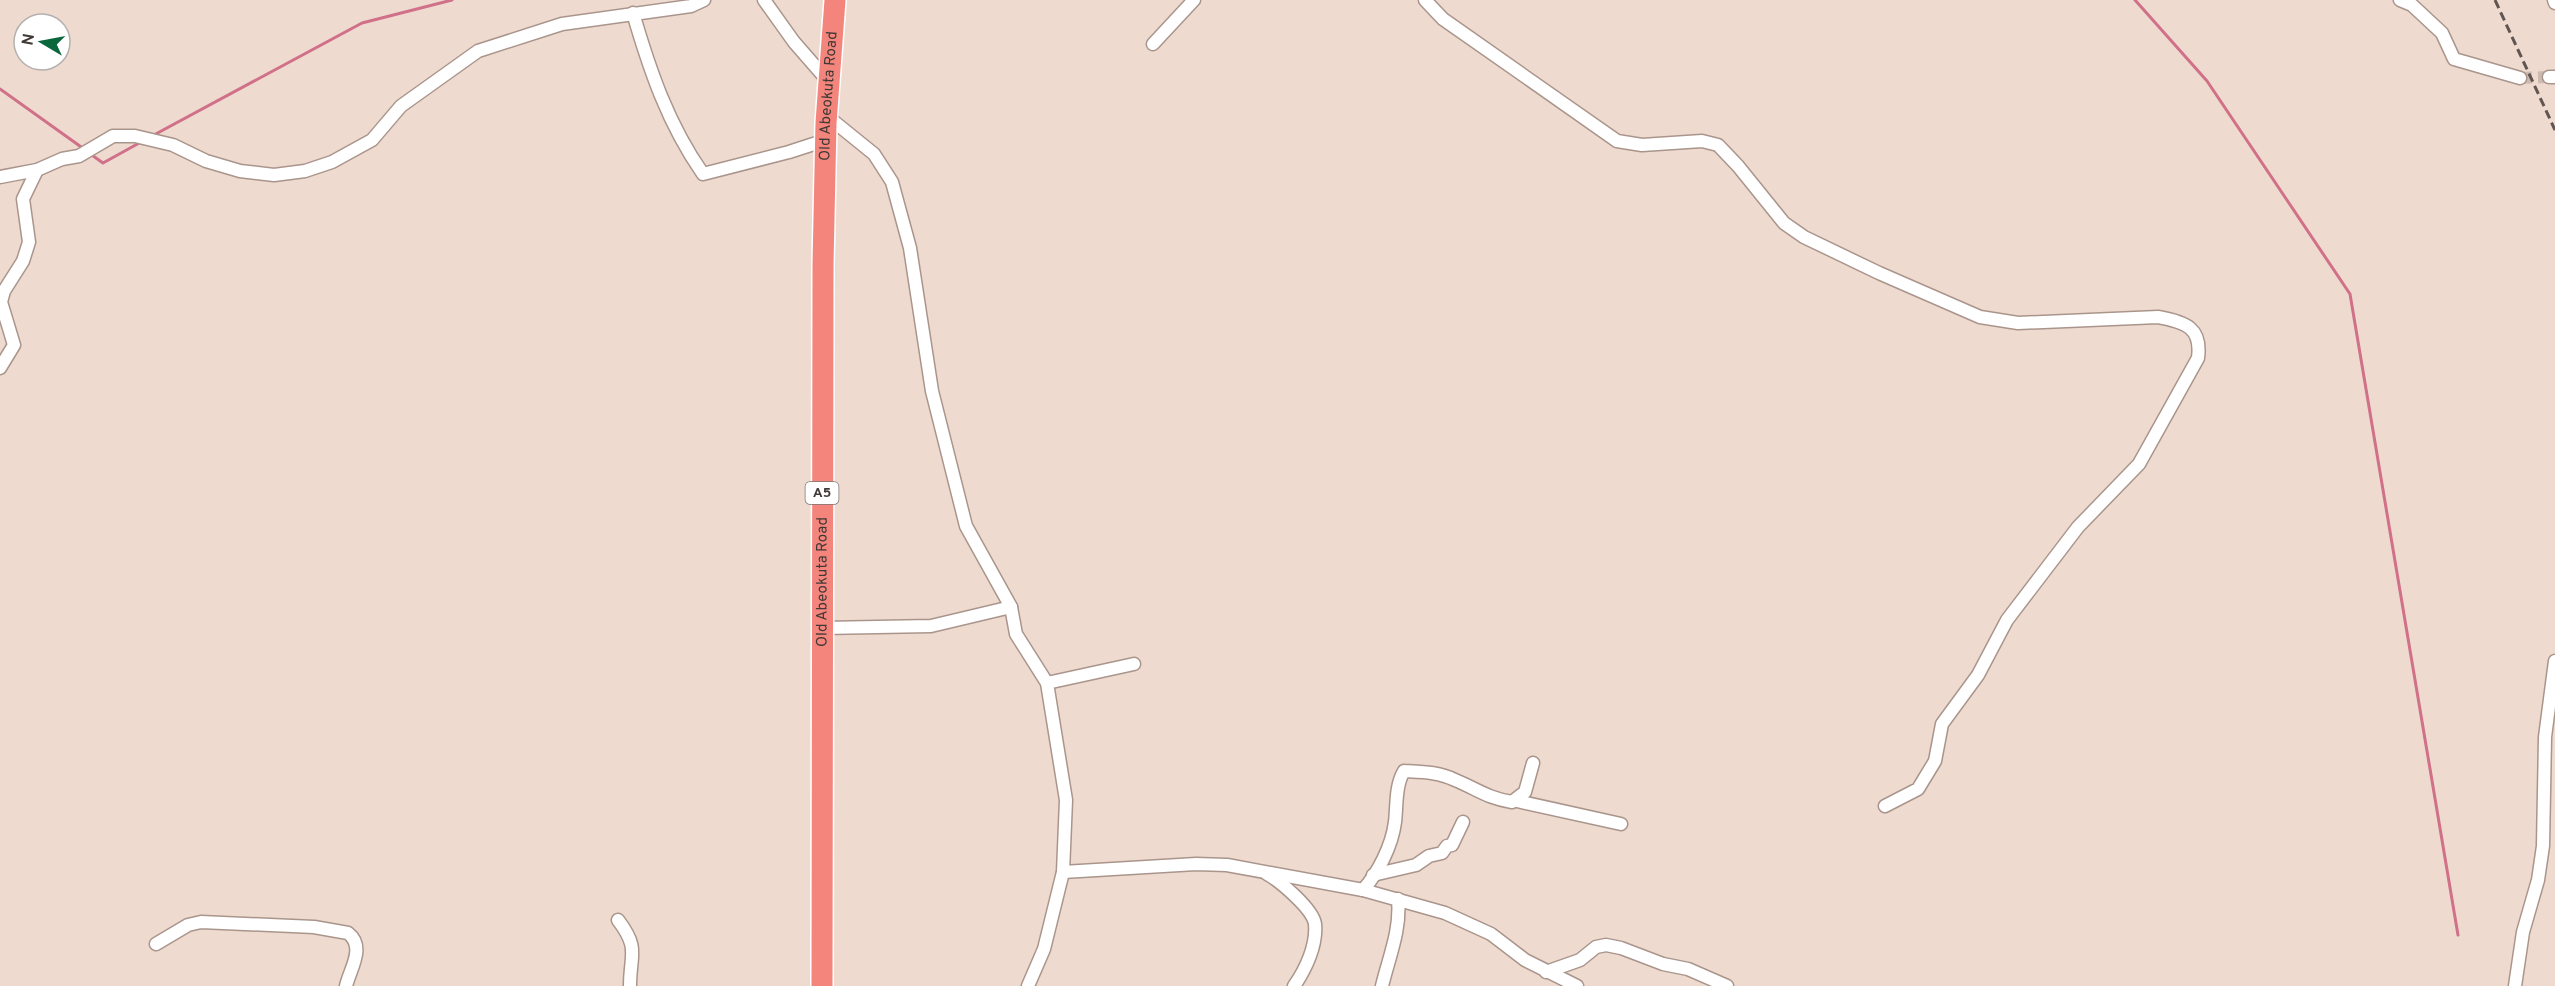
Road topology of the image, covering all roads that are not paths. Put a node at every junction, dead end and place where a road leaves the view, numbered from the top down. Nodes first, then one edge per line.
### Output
1 (704, 0) edge
2 (764, 0) edge
3 (835, 0) edge
4 (1194, 0) edge
5 (1425, 0) edge
6 (2400, 0) edge
7 (633, 13) junction
8 (1153, 44) dead end
9 (2520, 78) tunnel mouth
10 (828, 81) junction
11 (827, 116) junction
12 (826, 140) junction
13 (37, 170) junction
14 (0, 177) edge
15 (0, 368) edge
16 (1011, 607) junction
17 (823, 628) junction
18 (2555, 661) edge
19 (1134, 663) dead end
20 (1047, 683) junction
21 (1533, 763) dead end
22 (1517, 801) junction
23 (1885, 806) dead end
24 (1463, 822) dead end
25 (1621, 824) dead end
26 (1261, 870) junction
27 (1063, 872) junction
28 (1373, 875) junction
29 (1363, 890) junction
30 (1398, 899) junction
31 (618, 920) dead end
32 (156, 944) dead end
33 (1546, 972) junction
34 (346, 986) edge
35 (630, 986) edge
36 (822, 986) edge
37 (1028, 986) edge
38 (1294, 986) edge
39 (1382, 986) edge
40 (1577, 986) edge
41 (1727, 986) edge
42 (2515, 986) edge

1 - 7 street
2 - 10 street
3 - 10 highway, Old Abeokuta Road / A5
4 - 8 street
5 - 23 street
6 - 9 street
7 - 12 street
7 - 13 street
10 - 11 highway, Old Abeokuta Road / A5
11 - 12 highway, Old Abeokuta Road / A5
11 - 16 street
12 - 17 highway, Old Abeokuta Road / A5
13 - 14 street
13 - 15 street
16 - 17 street
16 - 20 street
17 - 36 highway, Old Abeokuta Road / A5
18 - 42 street
19 - 20 street
20 - 27 street
21 - 22 street
22 - 25 street
22 - 28 street
24 - 28 street
26 - 27 street
26 - 29 street
26 - 38 street
27 - 37 street
28 - 29 street
29 - 30 street
30 - 33 street
30 - 39 street
31 - 35 street
32 - 34 street
33 - 40 street
33 - 41 street

